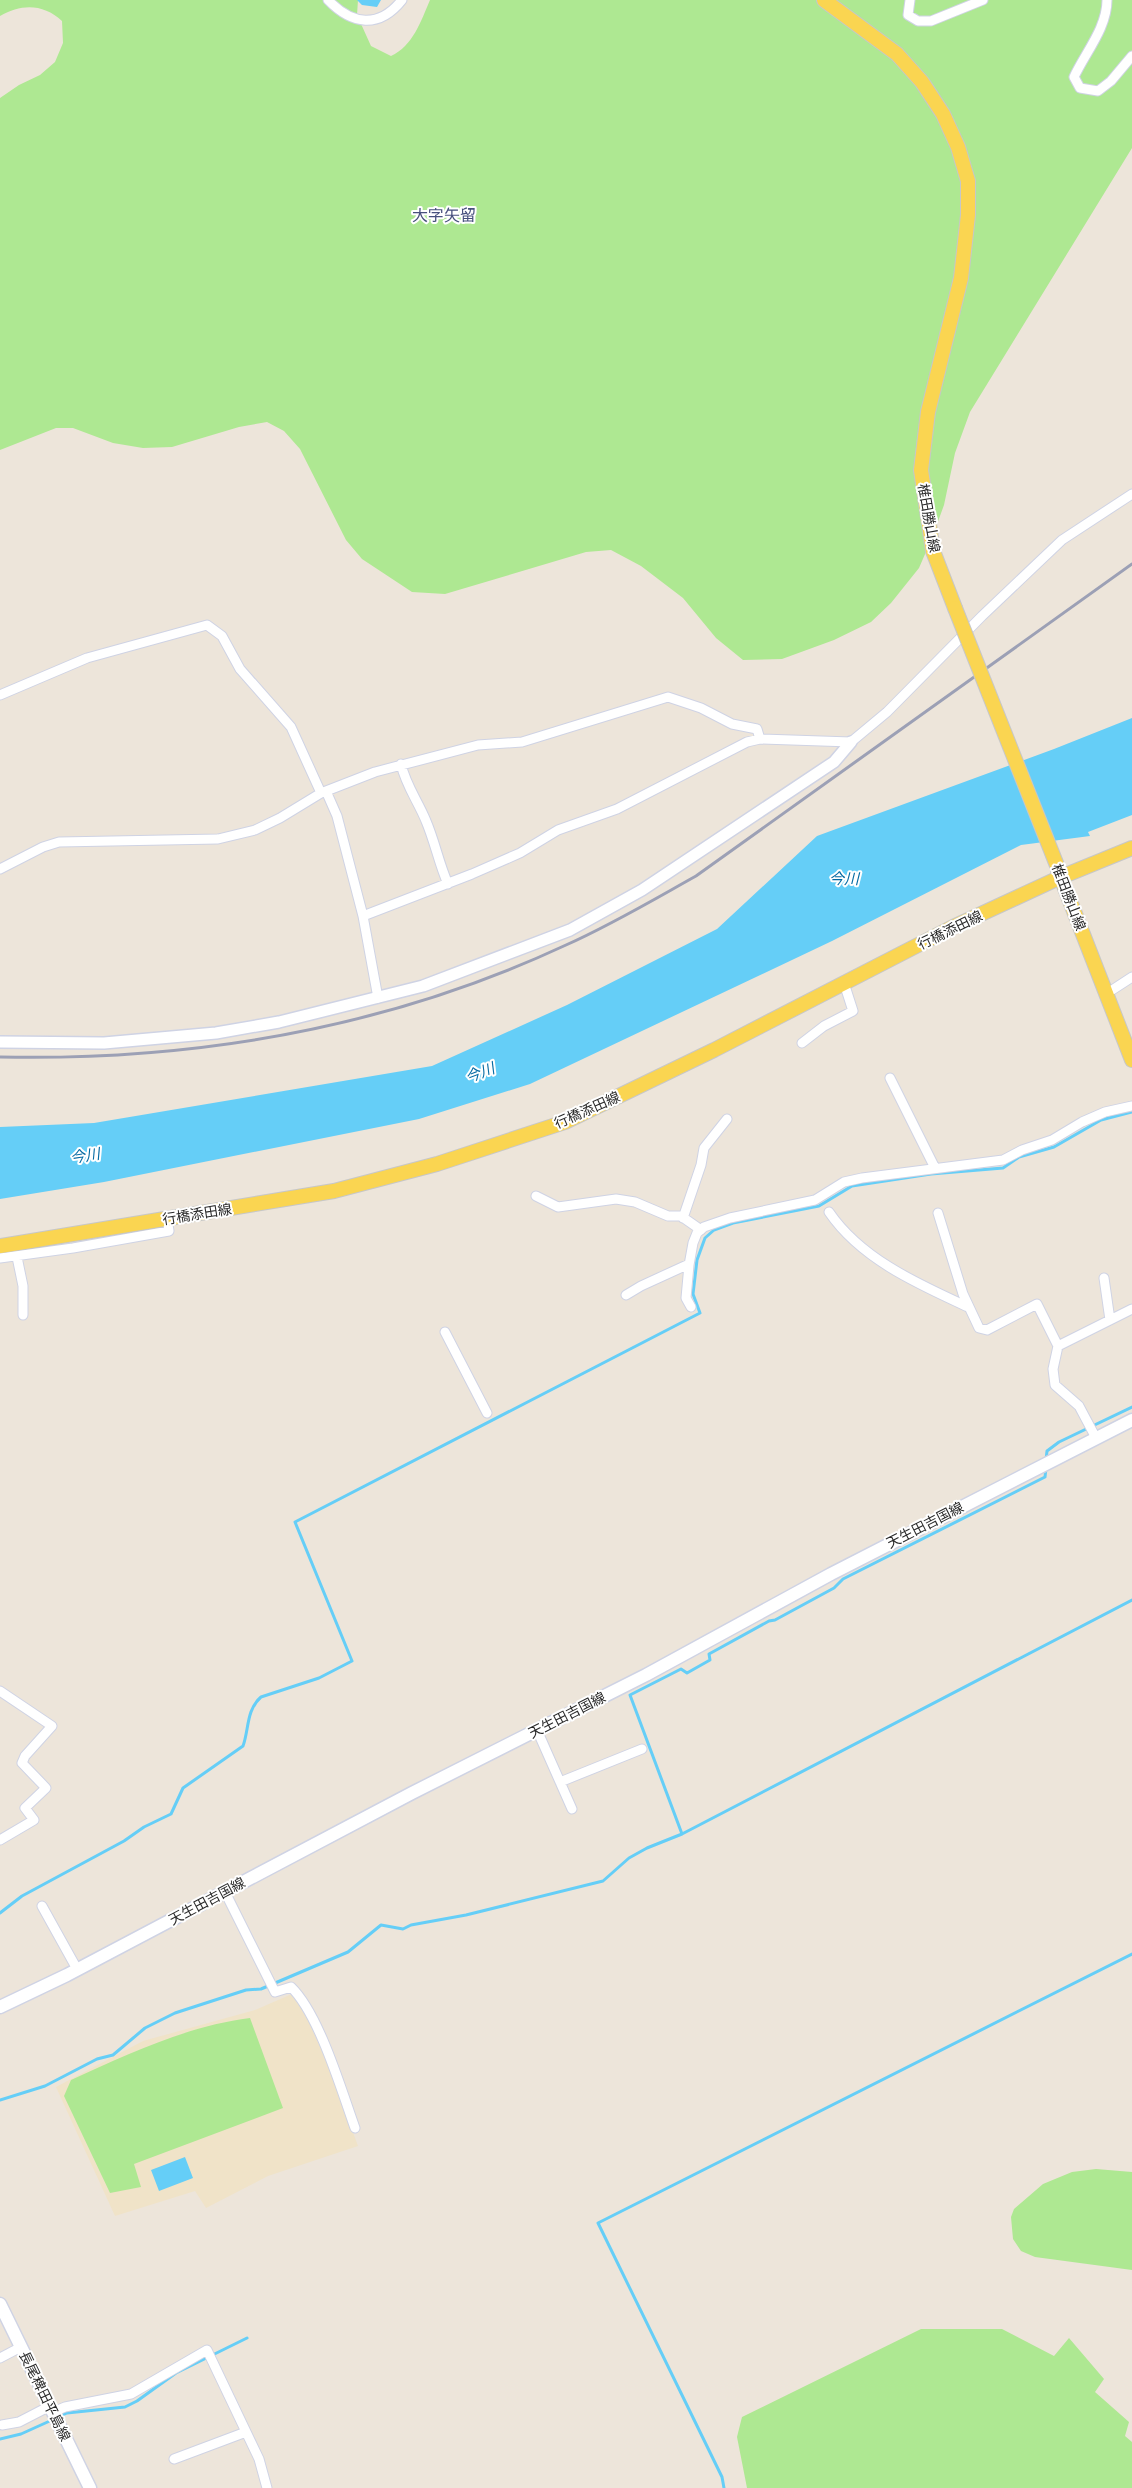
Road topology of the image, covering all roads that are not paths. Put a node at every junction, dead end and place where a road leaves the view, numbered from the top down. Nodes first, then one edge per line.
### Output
1 (328, 0) edge
2 (402, 0) edge
3 (824, 0) edge
4 (910, 0) edge
5 (983, 0) edge
6 (1107, 0) edge
7 (1132, 56) edge
8 (1132, 494) edge
9 (0, 695) edge
10 (760, 739) junction
11 (851, 742) junction
12 (401, 764) junction
13 (324, 792) junction
14 (1132, 848) edge
15 (0, 869) edge
16 (1060, 873) junction
17 (448, 884) junction
18 (363, 916) junction
19 (1132, 977) edge
20 (844, 983) junction
21 (1106, 994) junction
22 (378, 998) junction
23 (0, 1042) edge
24 (802, 1043) dead end
25 (1132, 1060) edge
26 (890, 1078) dead end
27 (1132, 1106) edge
28 (727, 1119) dead end
29 (935, 1168) junction
30 (536, 1196) dead end
31 (829, 1212) dead end
32 (938, 1213) dead end
33 (683, 1218) junction
34 (168, 1219) junction
35 (701, 1230) junction
36 (0, 1246) edge
37 (17, 1257) junction
38 (0, 1258) edge
39 (689, 1264) junction
40 (1104, 1278) dead end
41 (626, 1295) dead end
42 (691, 1307) dead end
43 (968, 1307) junction
44 (1132, 1309) edge
45 (23, 1315) dead end
46 (1110, 1320) junction
47 (445, 1332) dead end
48 (1058, 1346) junction
49 (488, 1413) dead end
50 (1132, 1420) edge
51 (1096, 1438) junction
52 (0, 1691) edge
53 (537, 1730) junction
54 (642, 1749) dead end
55 (560, 1782) junction
56 (572, 1809) dead end
57 (0, 1840) edge
58 (225, 1892) junction
59 (42, 1906) dead end
60 (77, 1969) junction
61 (0, 2007) edge
62 (355, 2128) dead end
63 (0, 2304) edge
64 (21, 2347) junction
65 (0, 2358) edge
66 (51, 2409) junction
67 (2, 2425) dead end
68 (246, 2432) junction
69 (174, 2459) dead end
70 (90, 2488) edge
71 (267, 2488) edge

1 - 2 street
3 - 16 main road, 椎田勝山線, bridge
4 - 5 street
6 - 7 street
8 - 11 street
9 - 13 street
10 - 11 street
10 - 12 street
10 - 17 street
11 - 22 street
12 - 13 street
12 - 17 street
13 - 15 street
13 - 18 street
14 - 16 main road, 行橋添田線
16 - 20 main road, 行橋添田線
16 - 21 main road, 椎田勝山線
17 - 18 street
18 - 22 street
19 - 21 street
20 - 24 street
20 - 34 main road, 行橋添田線
21 - 25 main road, 椎田勝山線
22 - 23 street
26 - 29 street
27 - 29 street
28 - 33 street
29 - 35 street
30 - 33 street
31 - 43 street
32 - 43 street
33 - 35 street
34 - 36 main road, 行橋添田線
34 - 37 street
35 - 39 street
37 - 38 street
37 - 45 street
39 - 41 street
39 - 42 street
40 - 46 street
43 - 48 street
44 - 46 street
46 - 48 street
47 - 49 street
48 - 51 street
50 - 51 main road, 天生田吉国線
51 - 53 main road, 天生田吉国線
52 - 57 street
53 - 55 street
53 - 58 main road, 天生田吉国線
54 - 55 street
55 - 56 street
58 - 60 main road, 天生田吉国線
58 - 62 street
59 - 60 street
60 - 61 main road, 天生田吉国線
63 - 64 main road, 長尾稗田平島線
64 - 65 street
64 - 66 main road, 長尾稗田平島線
66 - 67 street
66 - 68 street
66 - 70 main road, 長尾稗田平島線
68 - 69 street
68 - 71 street

